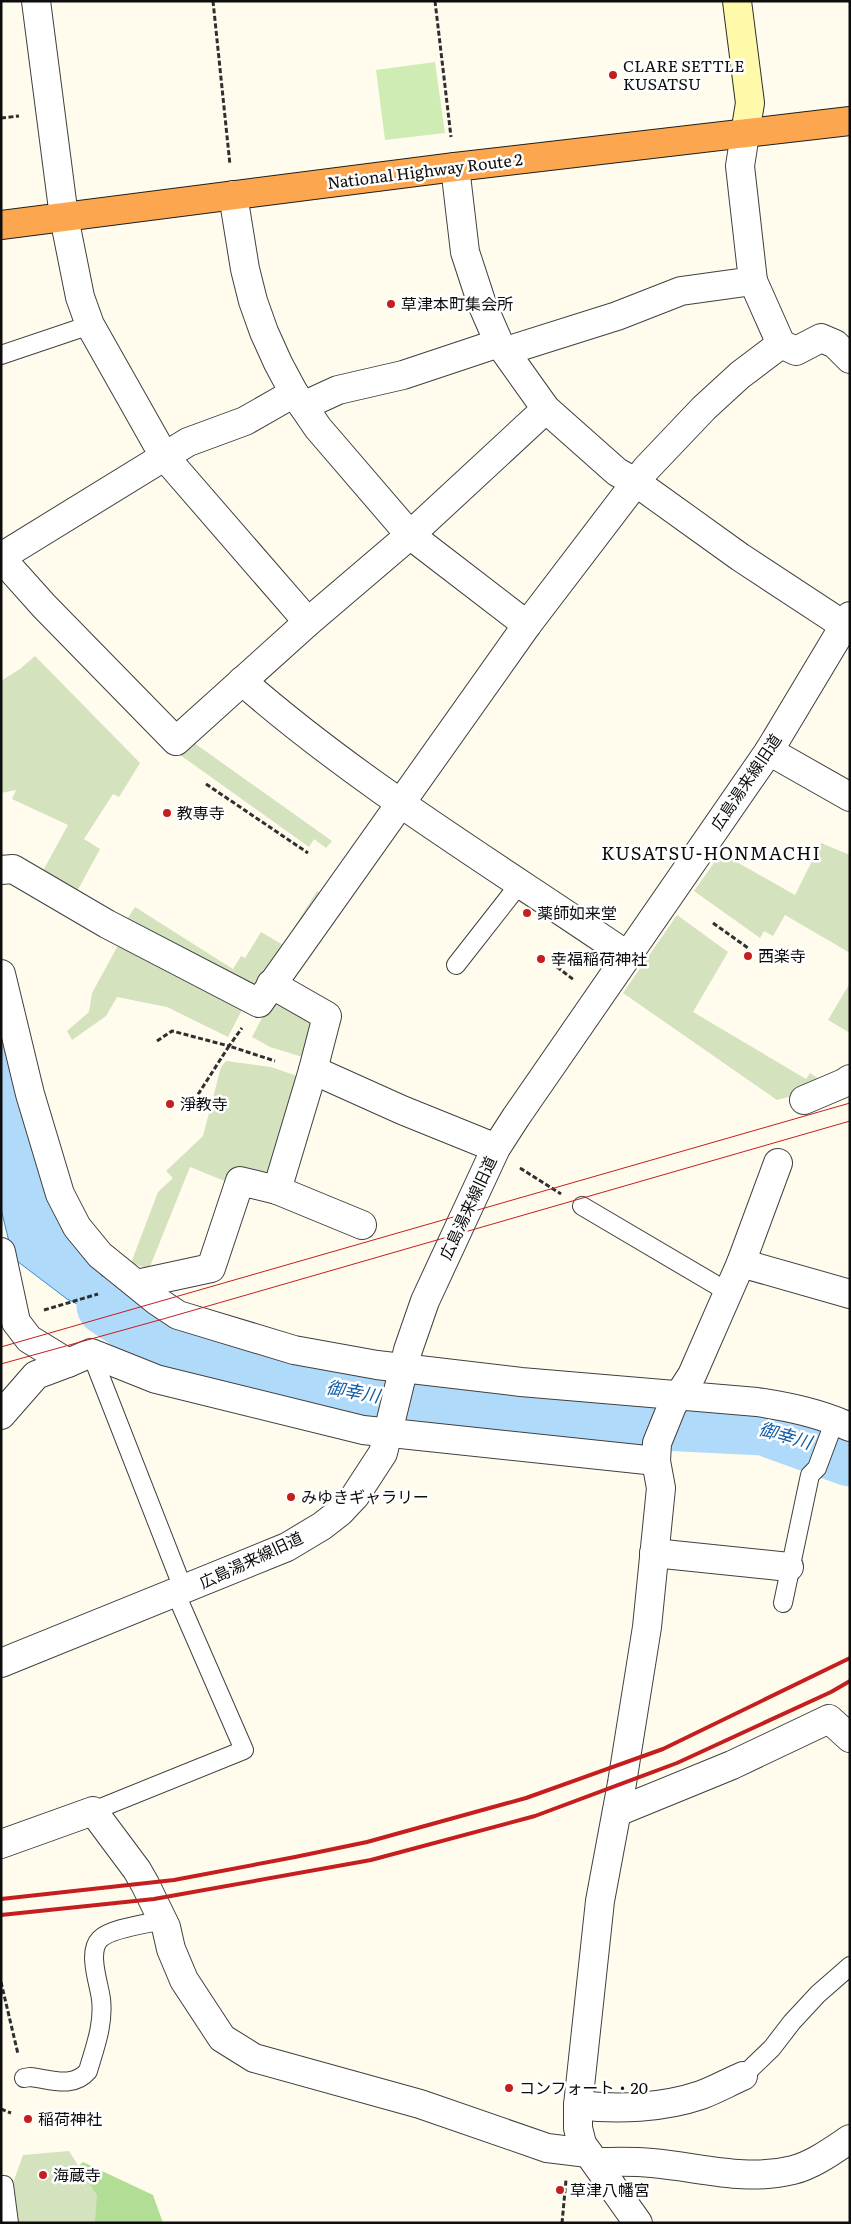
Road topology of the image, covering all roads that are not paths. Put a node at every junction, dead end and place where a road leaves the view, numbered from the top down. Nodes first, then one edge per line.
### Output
1 (36, 1) edge
2 (737, 1) edge
3 (850, 120) edge
4 (745, 134) junction
5 (455, 167) junction
6 (233, 195) junction
7 (64, 217) junction
8 (1, 225) edge
9 (753, 281) junction
10 (90, 325) junction
11 (781, 344) junction
12 (503, 347) junction
13 (1, 354) edge
14 (850, 359) edge
15 (298, 399) junction
16 (546, 409) junction
17 (164, 456) junction
18 (637, 483) junction
19 (410, 536) junction
20 (1, 557) edge
21 (847, 621) edge
22 (308, 622) junction
23 (527, 625) junction
24 (242, 681) junction
25 (769, 751) junction
26 (850, 797) edge
27 (399, 803) junction
28 (1, 870) edge
29 (521, 882) junction
30 (628, 956) junction
31 (456, 965) dead end
32 (1, 974) edge
33 (271, 984) junction
34 (313, 1070) junction
35 (850, 1079) edge
36 (804, 1100) dead end
37 (496, 1148) junction
38 (778, 1163) dead end
39 (277, 1190) junction
40 (582, 1206) road end
41 (362, 1225) dead end
42 (1, 1252) edge
43 (741, 1263) junction
44 (137, 1284) junction
45 (728, 1292) junction
46 (850, 1294) edge
47 (9, 1325) edge
48 (79, 1358) junction
49 (402, 1375) junction
50 (676, 1401) junction
51 (1, 1415) edge
52 (839, 1424) edge
53 (388, 1429) junction
54 (656, 1458) junction
55 (654, 1553) junction
56 (789, 1567) junction
57 (180, 1592) junction
58 (783, 1603) dead end
59 (1, 1663) edge
60 (850, 1738) edge
61 (94, 1812) junction
62 (617, 1812) junction
63 (1, 1844) edge
64 (163, 1920) junction
65 (850, 1966) edge
66 (743, 2076) joint
67 (24, 2078) dead end
68 (578, 2105) junction
69 (850, 2139) edge
70 (592, 2157) junction
71 (4, 2184) dead end
72 (9, 2223) edge
73 (638, 2223) edge

1 - 7 street
2 - 4 street
3 - 4 highway, National Highway Route 2
4 - 5 highway, National Highway Route 2
4 - 9 street
5 - 6 highway, National Highway Route 2
5 - 12 street
6 - 7 highway, National Highway Route 2
6 - 15 street
7 - 8 highway, National Highway Route 2
7 - 10 street
9 - 11 street
9 - 12 street
10 - 13 lane
10 - 17 street
11 - 14 street
11 - 18 street
12 - 15 street
12 - 16 street
15 - 17 street
15 - 19 street
16 - 18 street
16 - 19 street
17 - 20 street
17 - 22 street
18 - 21 street
18 - 23 street
19 - 22 street
19 - 23 street
20 - 24 street
21 - 25 street, 広島湯来線旧道
22 - 24 street
23 - 27 street
24 - 27 street
25 - 26 street
25 - 30 street, 広島湯来線旧道
27 - 29 street
27 - 33 street
28 - 33 street
29 - 30 street
29 - 31 lane
30 - 37 street, 広島湯来線旧道
32 - 44 street
33 - 34 street
34 - 37 street
34 - 39 street
35 - 36 street
37 - 49 street, 広島湯来線旧道
38 - 43 street
39 - 41 street
39 - 44 street
40 - 45 lane
42 - 47 street
43 - 45 street
43 - 46 street
44 - 49 street
45 - 50 street
47 - 48 street
48 - 51 street
48 - 53 street
48 - 57 lane
49 - 50 street
49 - 53 street, 広島湯来線旧道
50 - 52 street
50 - 54 street
52 - 56 lane
53 - 54 street
53 - 57 street, 広島湯来線旧道
54 - 55 street
55 - 56 street
55 - 62 street
56 - 58 lane
57 - 59 street, 広島湯来線旧道
57 - 61 lane
60 - 62 street
61 - 63 street
61 - 64 street
62 - 68 street
64 - 67 lane
64 - 70 street
65 - 66 lane
66 - 68 street
68 - 70 street
69 - 70 street
70 - 73 street
71 - 72 lane

